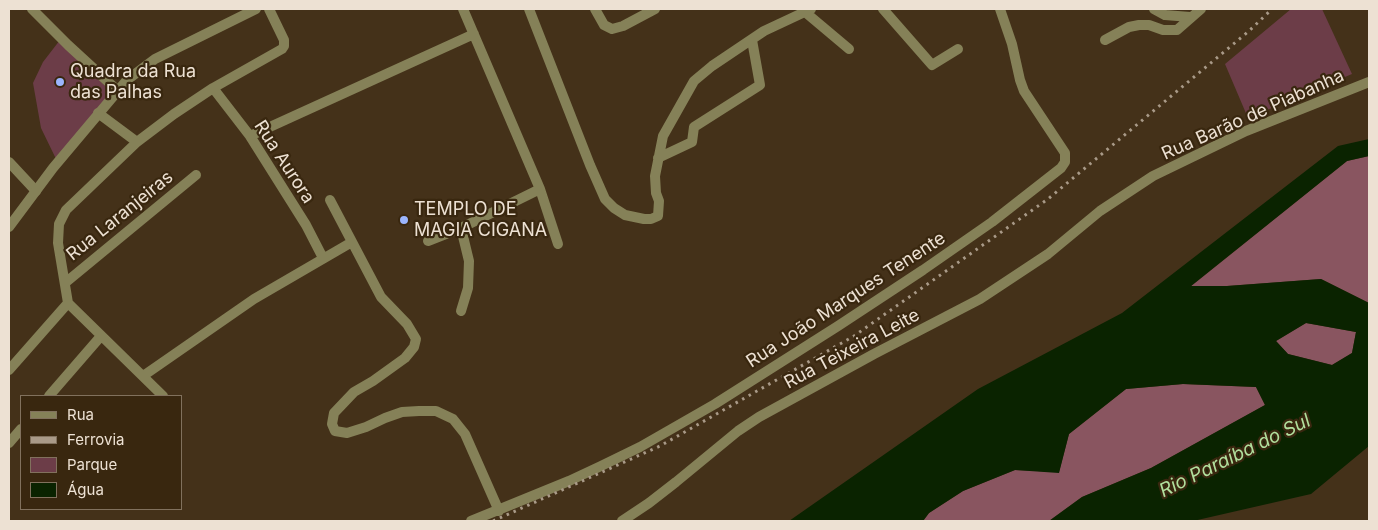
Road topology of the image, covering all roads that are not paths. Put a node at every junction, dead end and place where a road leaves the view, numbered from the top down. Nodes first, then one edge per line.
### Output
1 (32, 9) edge
2 (256, 9) edge
3 (269, 9) edge
4 (463, 9) edge
5 (529, 9) edge
6 (594, 9) edge
7 (655, 9) edge
8 (883, 9) edge
9 (1000, 9) edge
10 (1154, 9) edge
11 (1202, 9) edge
12 (808, 10) edge
13 (1190, 17) junction
14 (474, 34) junction
15 (752, 40) junction
16 (1105, 40) dead end
17 (849, 49) dead end
18 (958, 49) dead end
19 (1369, 82) edge
20 (212, 88) junction
21 (117, 90) junction
22 (98, 113) junction
23 (250, 136) junction
24 (137, 142) junction
25 (658, 158) junction
26 (9, 162) edge
27 (196, 175) dead end
28 (540, 189) junction
29 (36, 191) junction
30 (330, 200) dead end
31 (1100, 211) joint
32 (9, 227) edge
33 (461, 228) junction
34 (428, 241) dead end
35 (352, 242) junction
36 (558, 244) dead end
37 (323, 258) junction
38 (65, 282) junction
39 (68, 303) junction
40 (461, 311) dead end
41 (101, 336) junction
42 (9, 370) edge
43 (143, 376) junction
44 (50, 395) edge
45 (162, 395) edge
46 (20, 430) edge
47 (9, 443) edge
48 (499, 510) junction
49 (471, 521) edge
50 (622, 521) edge

1 - 21 street
2 - 21 street
3 - 20 street
4 - 14 street
5 - 25 street
6 - 7 street
8 - 18 street
9 - 48 street, Rua João Marques Tenente
10 - 13 street
11 - 13 street
12 - 15 street
12 - 17 street
13 - 16 street
14 - 23 street
14 - 28 street
15 - 25 street
15 - 25 street
19 - 31 street, Rua Barão de Piabanha
20 - 23 street, Rua Aurora
20 - 24 street
21 - 22 street
22 - 24 street
22 - 29 street
23 - 37 street, Rua Aurora
24 - 38 street
26 - 29 street
27 - 38 street, Rua Laranjeiras
28 - 33 street
28 - 36 street
29 - 32 street
30 - 35 street
31 - 50 street, Rua Teixeira Leite
33 - 34 street
33 - 40 street
35 - 37 street
35 - 48 street
37 - 43 street
38 - 39 street
39 - 41 street
39 - 42 street
41 - 43 street
41 - 44 street
43 - 45 street
46 - 47 street
48 - 49 street, Rua João Marques Tenente

